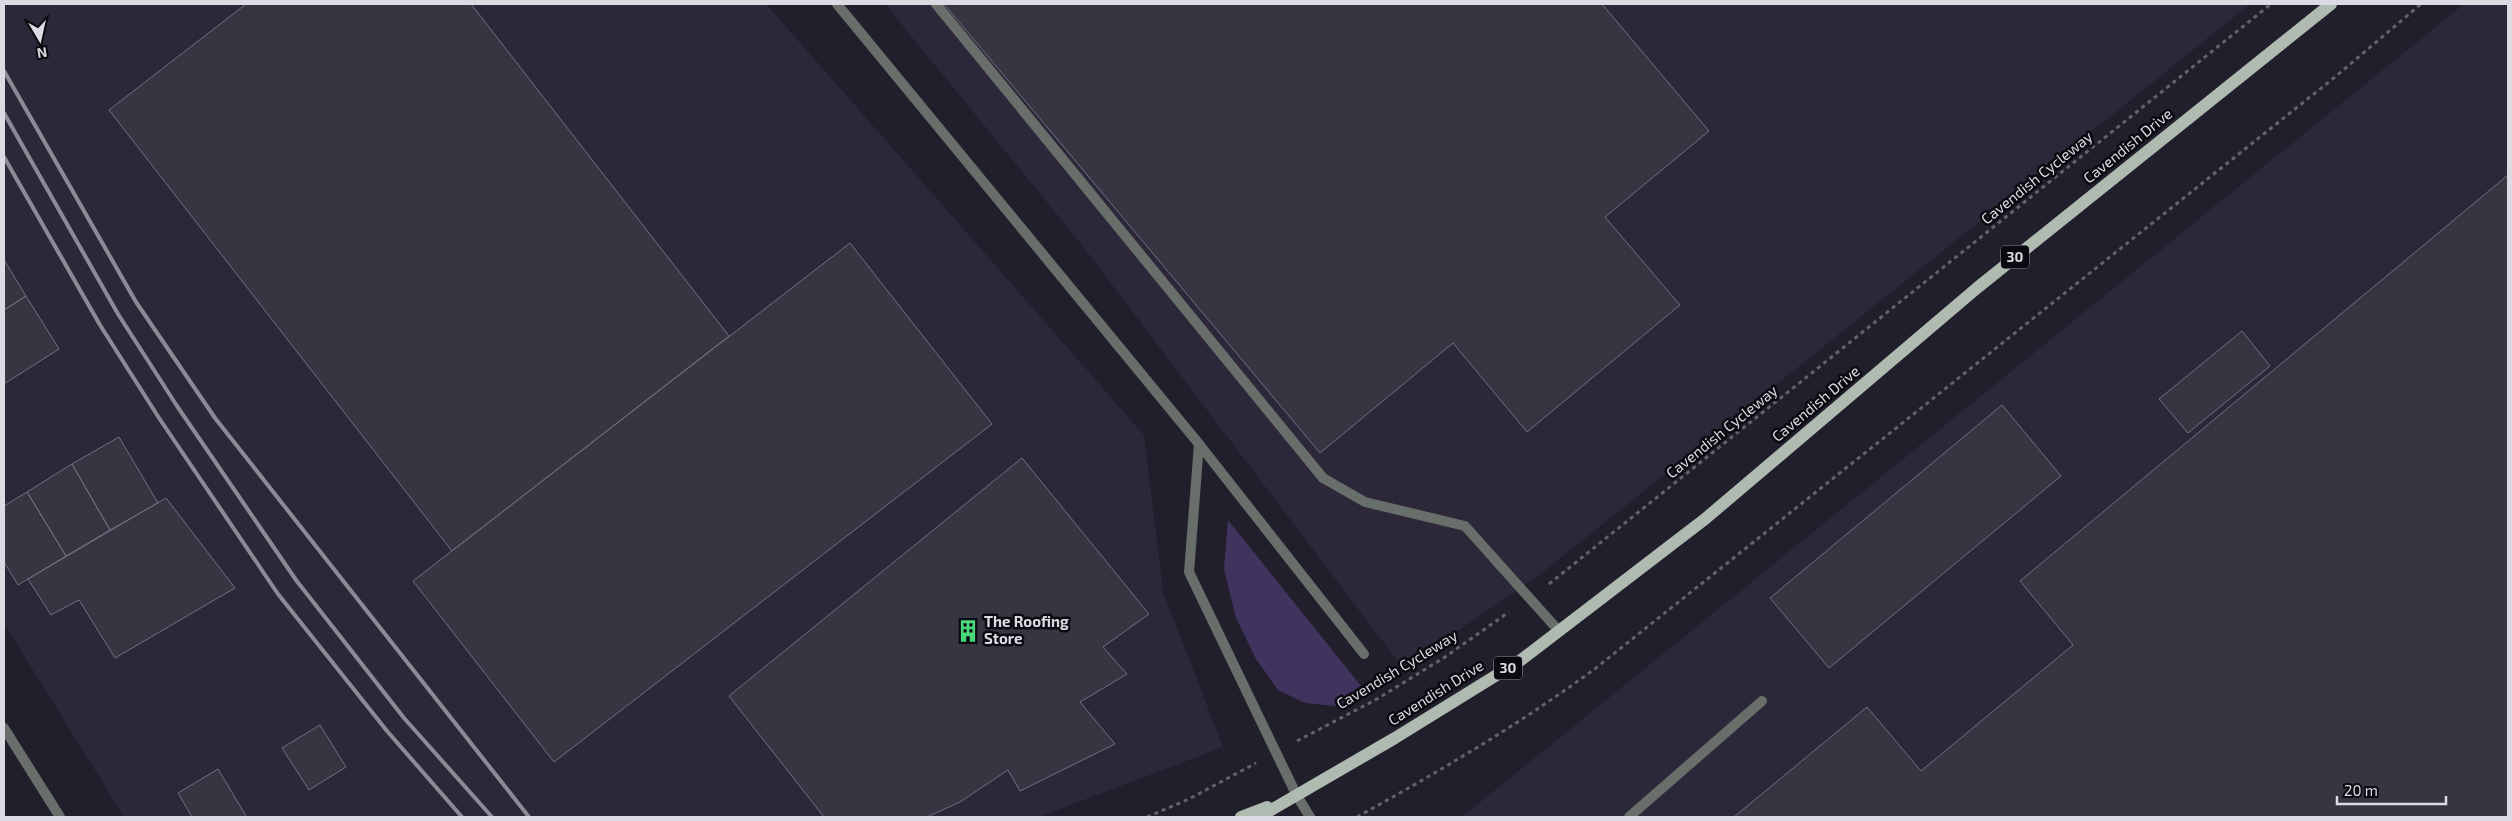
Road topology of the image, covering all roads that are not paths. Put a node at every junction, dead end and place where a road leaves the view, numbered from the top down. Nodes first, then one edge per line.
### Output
1 (837, 4) edge
2 (936, 4) edge
3 (2332, 4) edge
4 (1199, 444) junction
5 (1559, 631) junction
6 (1364, 654) dead end
7 (1762, 701) dead end
8 (4, 728) edge
9 (1298, 796) junction
10 (60, 817) edge
11 (1241, 817) edge
12 (1259, 817) edge
13 (1310, 817) edge
14 (1629, 817) edge

1 - 4 street
2 - 5 street
3 - 5 main road, Cavendish Drive / 30
4 - 6 street
4 - 9 street
5 - 9 main road, Cavendish Drive / 30
7 - 14 street
8 - 10 street
9 - 11 main road, Cavendish Drive / 30
9 - 12 main road, Cavendish Drive / 30
9 - 13 street

